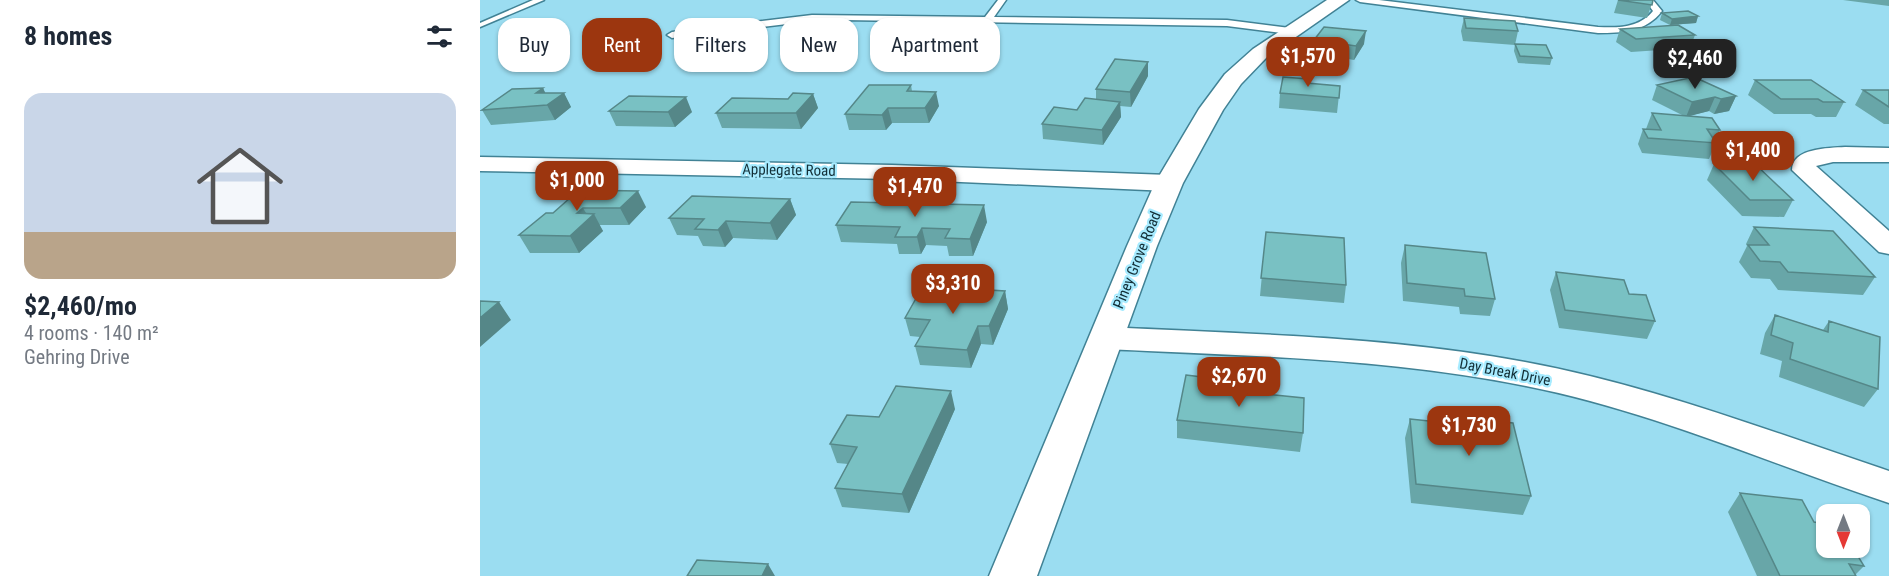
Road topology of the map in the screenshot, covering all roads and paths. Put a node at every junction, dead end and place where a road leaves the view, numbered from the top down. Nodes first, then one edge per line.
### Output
1 (540, 0) edge
2 (1002, 0) edge
3 (1340, 0) edge
4 (1360, 0) edge
5 (1649, 0) edge
6 (870, 18) edge
7 (989, 18) edge
8 (1000, 19) edge
9 (482, 25) dead end
10 (1290, 31) junction
11 (672, 35) dead end
12 (1889, 155) edge
13 (492, 164) edge
14 (1169, 183) junction
15 (480, 185) edge
16 (1889, 246) edge
17 (1106, 338) junction
18 (1889, 487) edge
19 (1013, 576) edge

1 - 9 lane
2 - 7 lane
3 - 10 main road, Piney Grove Road
4 - 5 lane
6 - 11 lane
8 - 10 lane
10 - 14 main road, Piney Grove Road
12 - 16 street
13 - 14 street, Applegate Road
13 - 15 street
14 - 17 main road, Piney Grove Road
17 - 18 street, Day Break Drive
17 - 19 main road, Piney Grove Road

